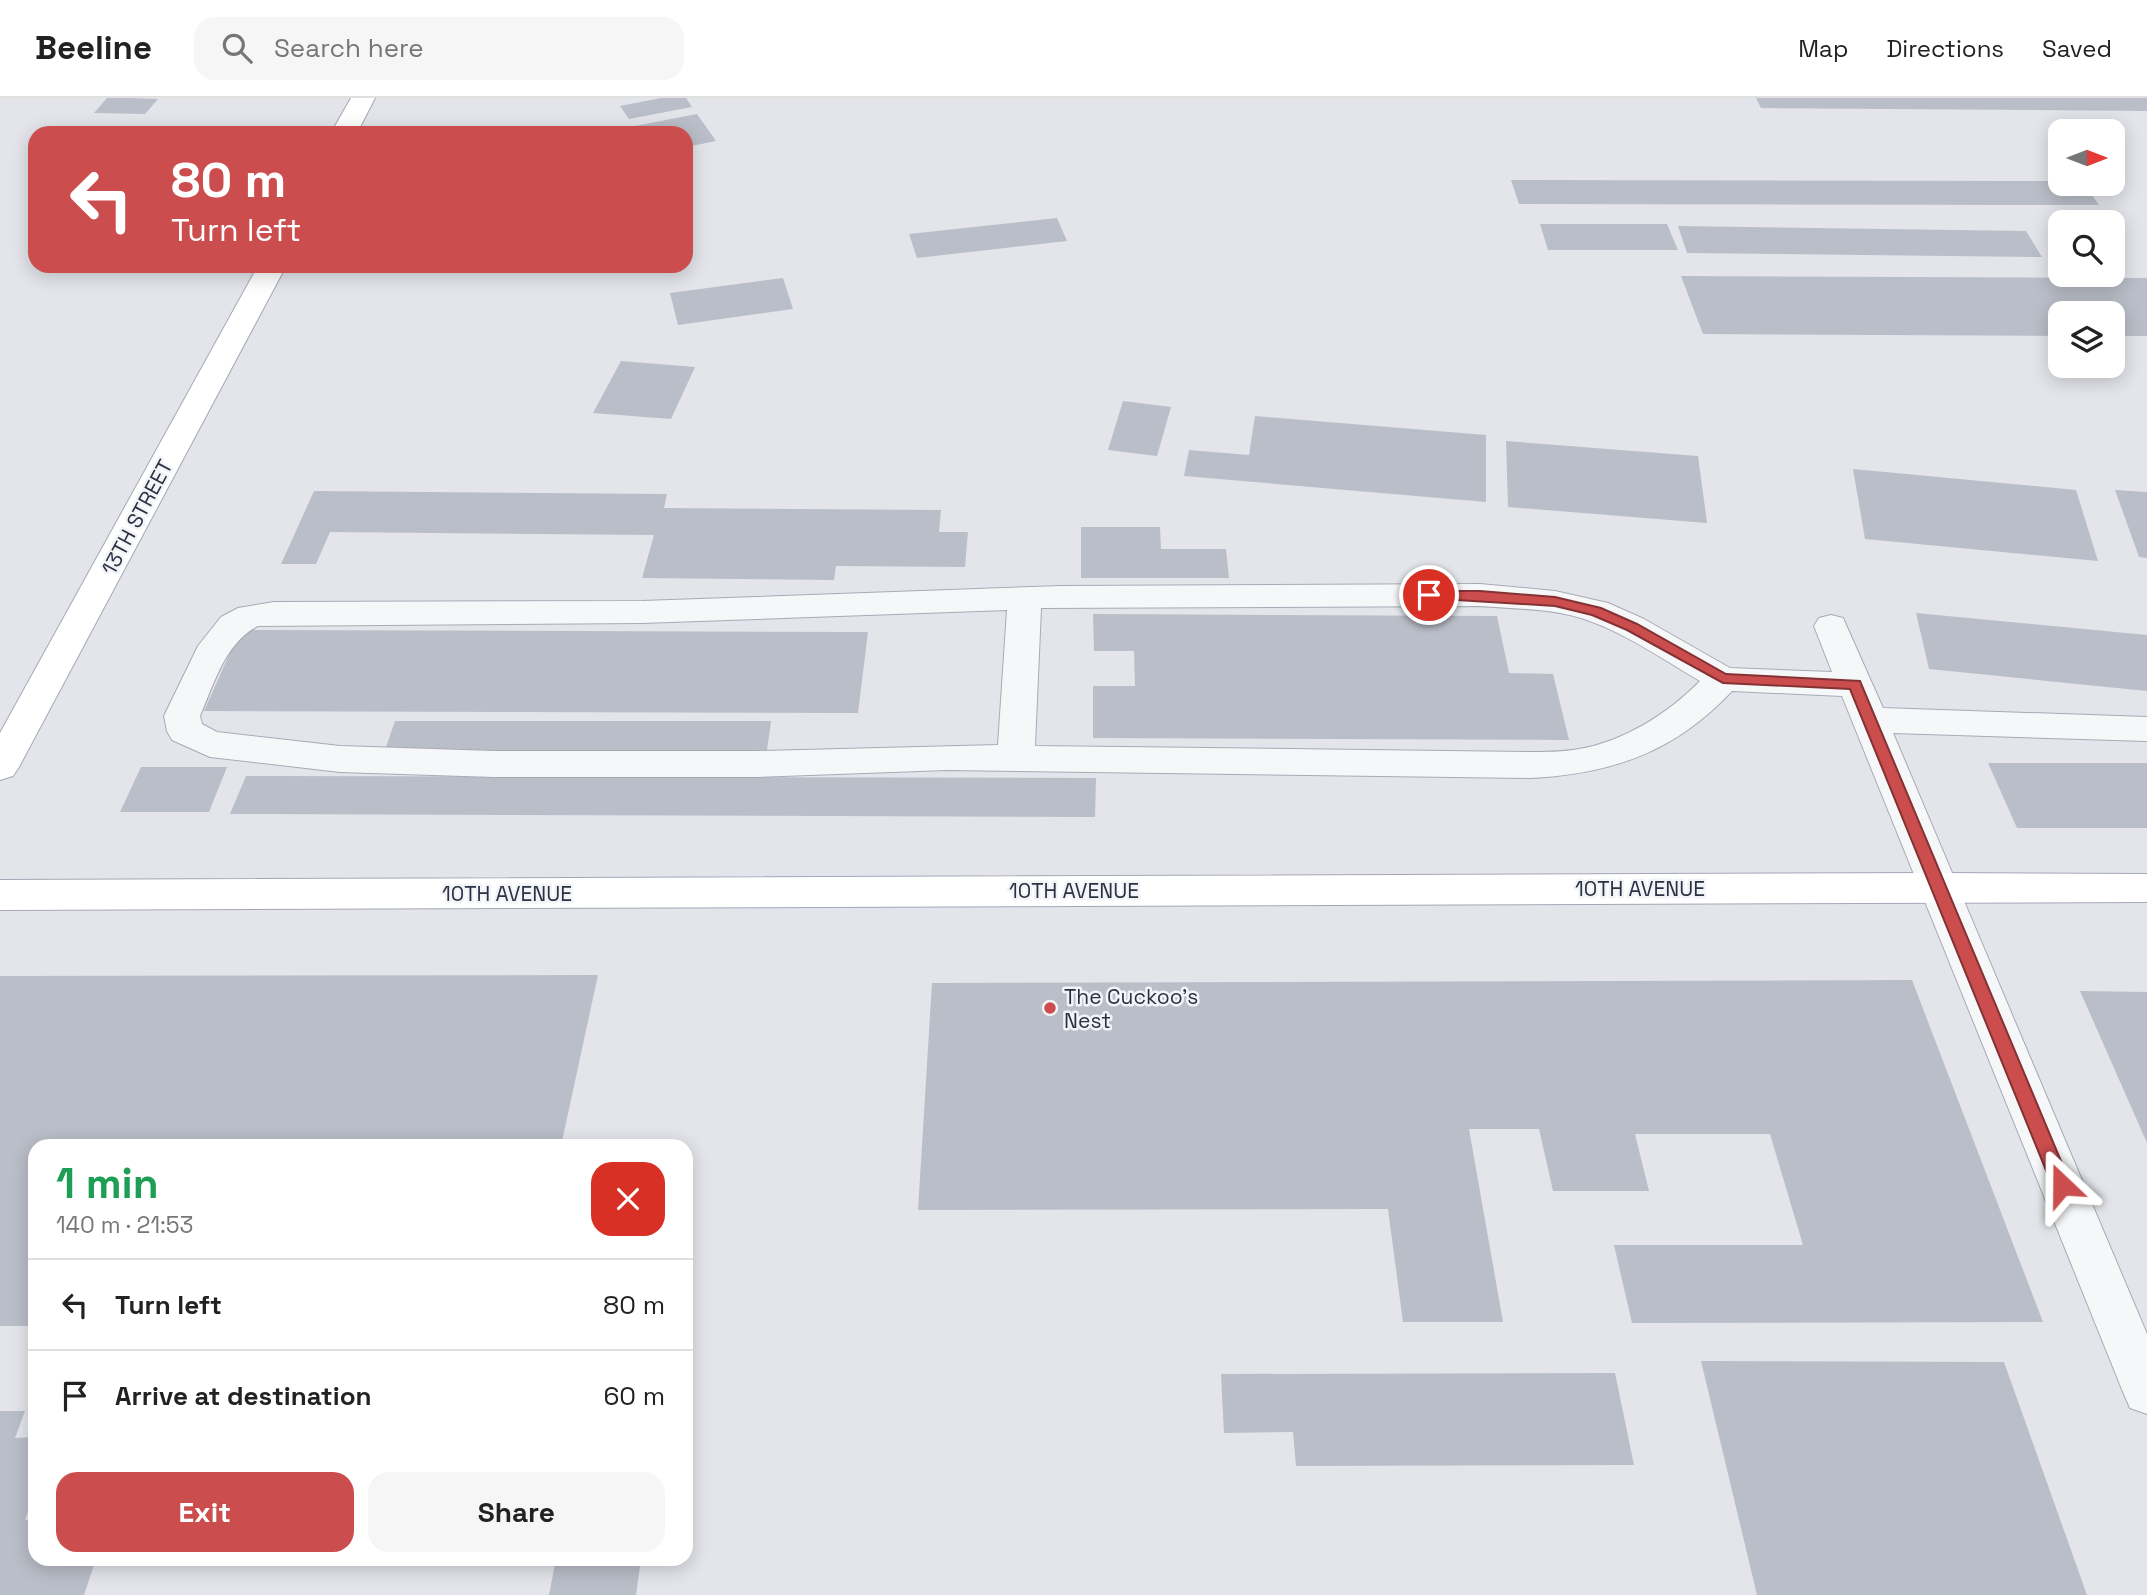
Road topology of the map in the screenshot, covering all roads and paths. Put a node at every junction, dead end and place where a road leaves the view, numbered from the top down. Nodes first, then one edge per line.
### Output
1 (363, 98) edge
2 (348, 126) edge
3 (268, 273) edge
4 (1025, 598) junction
5 (1831, 626) dead end
6 (1723, 679) junction
7 (1862, 702) junction
8 (2147, 729) edge
9 (8, 753) edge
10 (1016, 758) junction
11 (1938, 887) junction
12 (2147, 888) edge
13 (0, 895) edge
14 (2143, 1370) edge

1 - 2 main road
3 - 9 main road, 13TH STREET
4 - 6 street
4 - 10 street
4 - 10 street
5 - 7 street
6 - 7 street
6 - 10 street
7 - 8 street
7 - 11 street
11 - 12 main road, 10TH AVENUE
11 - 13 main road, 10TH AVENUE
11 - 14 street

